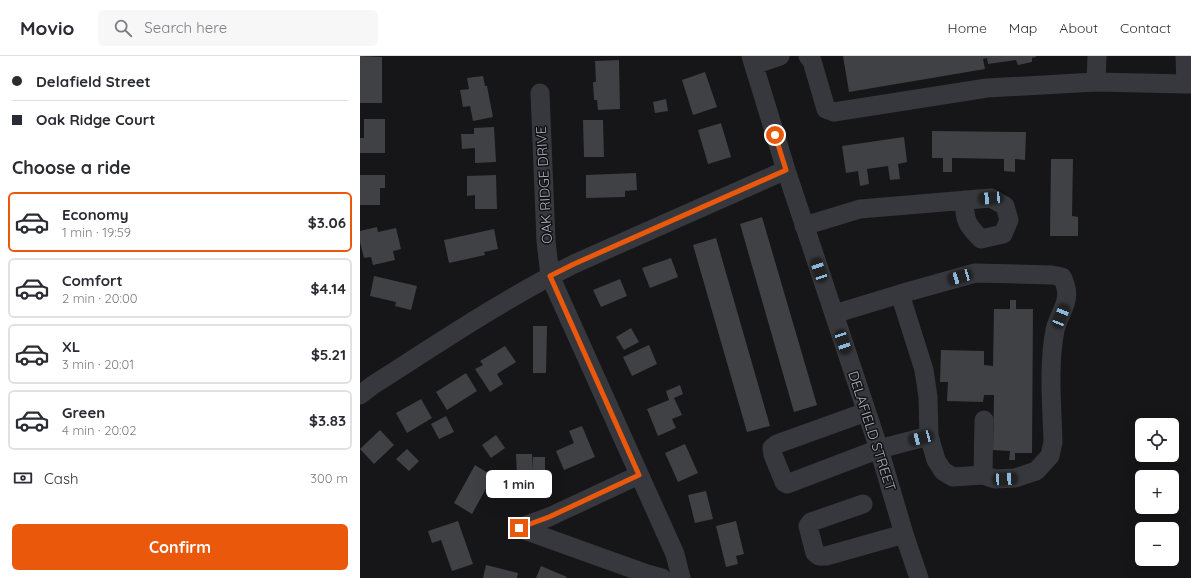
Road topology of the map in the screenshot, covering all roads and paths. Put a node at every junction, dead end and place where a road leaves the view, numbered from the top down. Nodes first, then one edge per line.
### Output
1 (780, 56) edge
2 (808, 56) edge
3 (1097, 56) edge
4 (1185, 56) edge
5 (752, 60) edge
6 (1096, 82) junction
7 (1189, 84) edge
8 (540, 93) dead end
9 (786, 170) junction
10 (964, 200) dead end
11 (804, 226) junction
12 (550, 276) junction
13 (900, 294) junction
14 (834, 314) junction
15 (361, 390) edge
16 (866, 412) junction
17 (984, 420) dead end
18 (929, 436) junction
19 (879, 450) junction
20 (639, 475) junction
21 (983, 475) junction
22 (863, 504) dead end
23 (904, 534) junction
24 (662, 578) edge
25 (681, 578) edge
26 (919, 578) edge

1 - 5 street
2 - 6 street
3 - 6 street
4 - 7 street
5 - 9 street, DELAFIELD STREET
6 - 7 street
8 - 12 street, OAK RIDGE DRIVE
9 - 11 street, DELAFIELD STREET
9 - 12 street
10 - 11 street
11 - 14 street, DELAFIELD STREET
12 - 15 street
12 - 20 street, OAK RIDGE DRIVE
13 - 14 street
13 - 18 street
13 - 21 street
14 - 16 street, DELAFIELD STREET
16 - 19 street, DELAFIELD STREET
16 - 19 street
17 - 21 street
18 - 19 street
18 - 21 street
19 - 23 street, DELAFIELD STREET
20 - 24 street
20 - 25 street, OAK RIDGE DRIVE
22 - 23 street
23 - 26 street, DELAFIELD STREET

